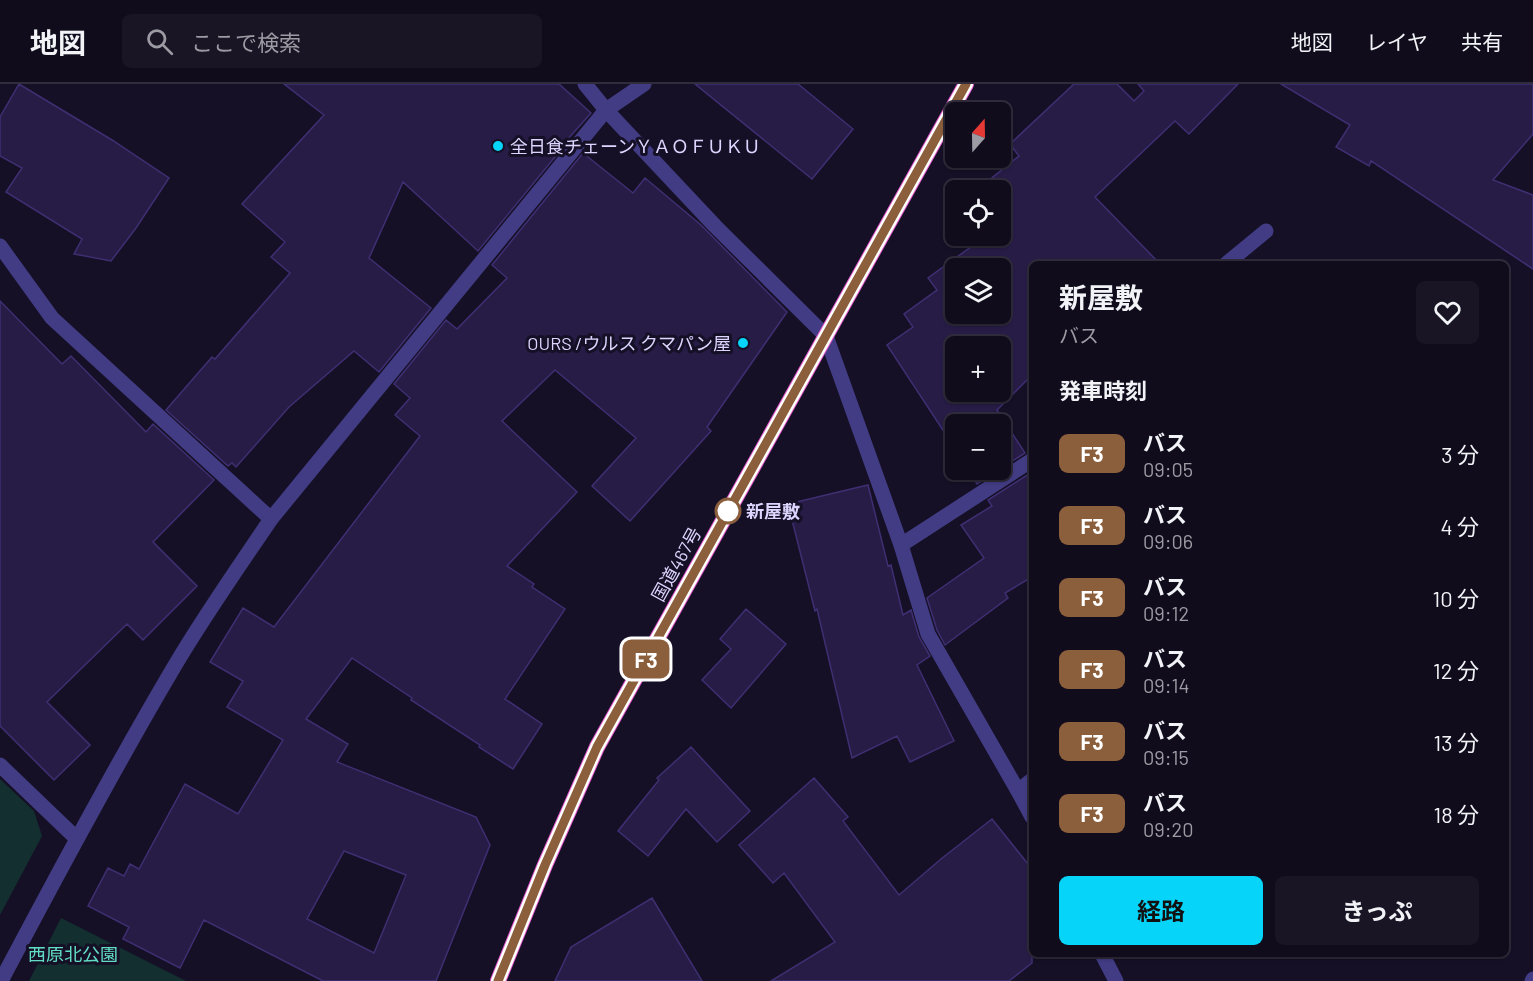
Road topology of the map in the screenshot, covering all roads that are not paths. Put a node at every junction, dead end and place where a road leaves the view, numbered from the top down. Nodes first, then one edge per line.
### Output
1 (585, 84) edge
2 (644, 84) edge
3 (966, 84) edge
4 (606, 110) junction
5 (1266, 231) dead end
6 (0, 246) edge
7 (1230, 261) edge
8 (826, 336) junction
9 (1029, 462) edge
10 (271, 519) junction
11 (901, 545) junction
12 (0, 765) edge
13 (1029, 782) edge
14 (1018, 791) junction
15 (1029, 811) edge
16 (76, 838) junction
17 (1104, 957) edge
18 (1, 981) edge
19 (498, 981) edge
20 (1116, 981) edge

1 - 4 street
2 - 4 street
3 - 8 highway, 国道467号
4 - 8 street
4 - 10 street
5 - 7 street
6 - 10 street
8 - 11 street
8 - 19 highway, 国道467号
9 - 11 street
10 - 16 street
11 - 14 street
12 - 16 street
13 - 14 street
14 - 15 street
16 - 18 street
17 - 20 street

